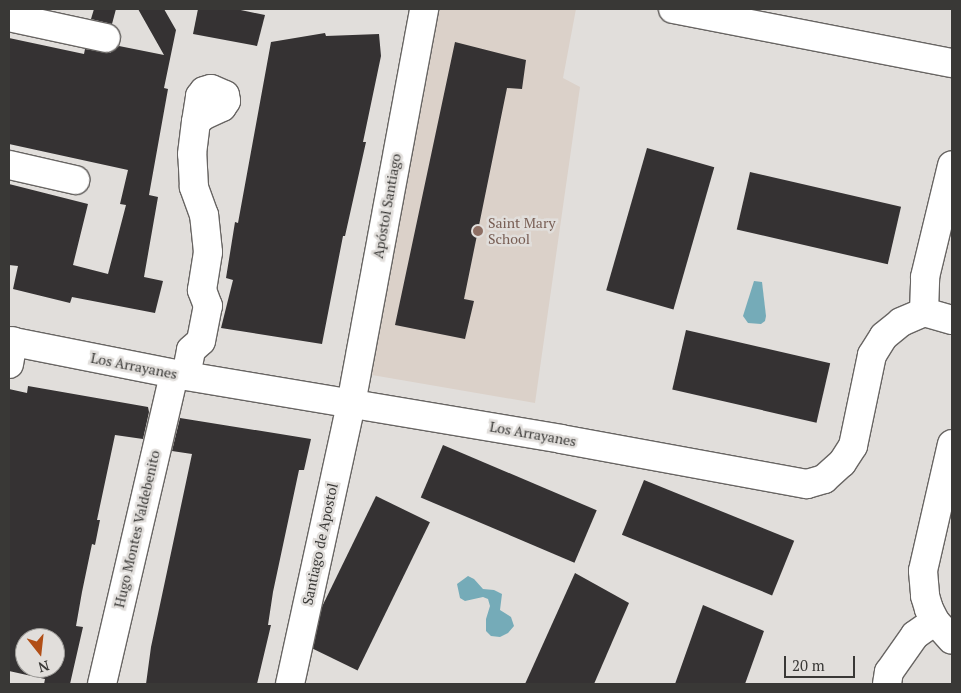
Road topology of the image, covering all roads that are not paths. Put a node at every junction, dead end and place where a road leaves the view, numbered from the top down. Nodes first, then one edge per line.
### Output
1 (424, 9) edge
2 (673, 9) edge
3 (9, 17) edge
4 (106, 38) dead end
5 (952, 63) edge
6 (196, 122) dead end
7 (9, 165) edge
8 (952, 165) edge
9 (75, 180) dead end
10 (924, 312) junction
11 (952, 320) edge
12 (10, 349) edge
13 (180, 375) junction
14 (351, 404) junction
15 (952, 444) edge
16 (944, 631) edge
17 (102, 684) edge
18 (290, 684) edge
19 (887, 684) edge

1 - 14 street, Apóstol Santiago
2 - 5 street
3 - 4 street
6 - 13 street, Hugo Montes Valdebenito
7 - 9 street
8 - 10 street
10 - 11 street
10 - 14 street, Los Arrayanes
12 - 13 street, Los Arrayanes
13 - 14 street, Los Arrayanes
13 - 17 street, Hugo Montes Valdebenito
14 - 18 street, Santiago de Apostol
15 - 16 street
16 - 19 street

